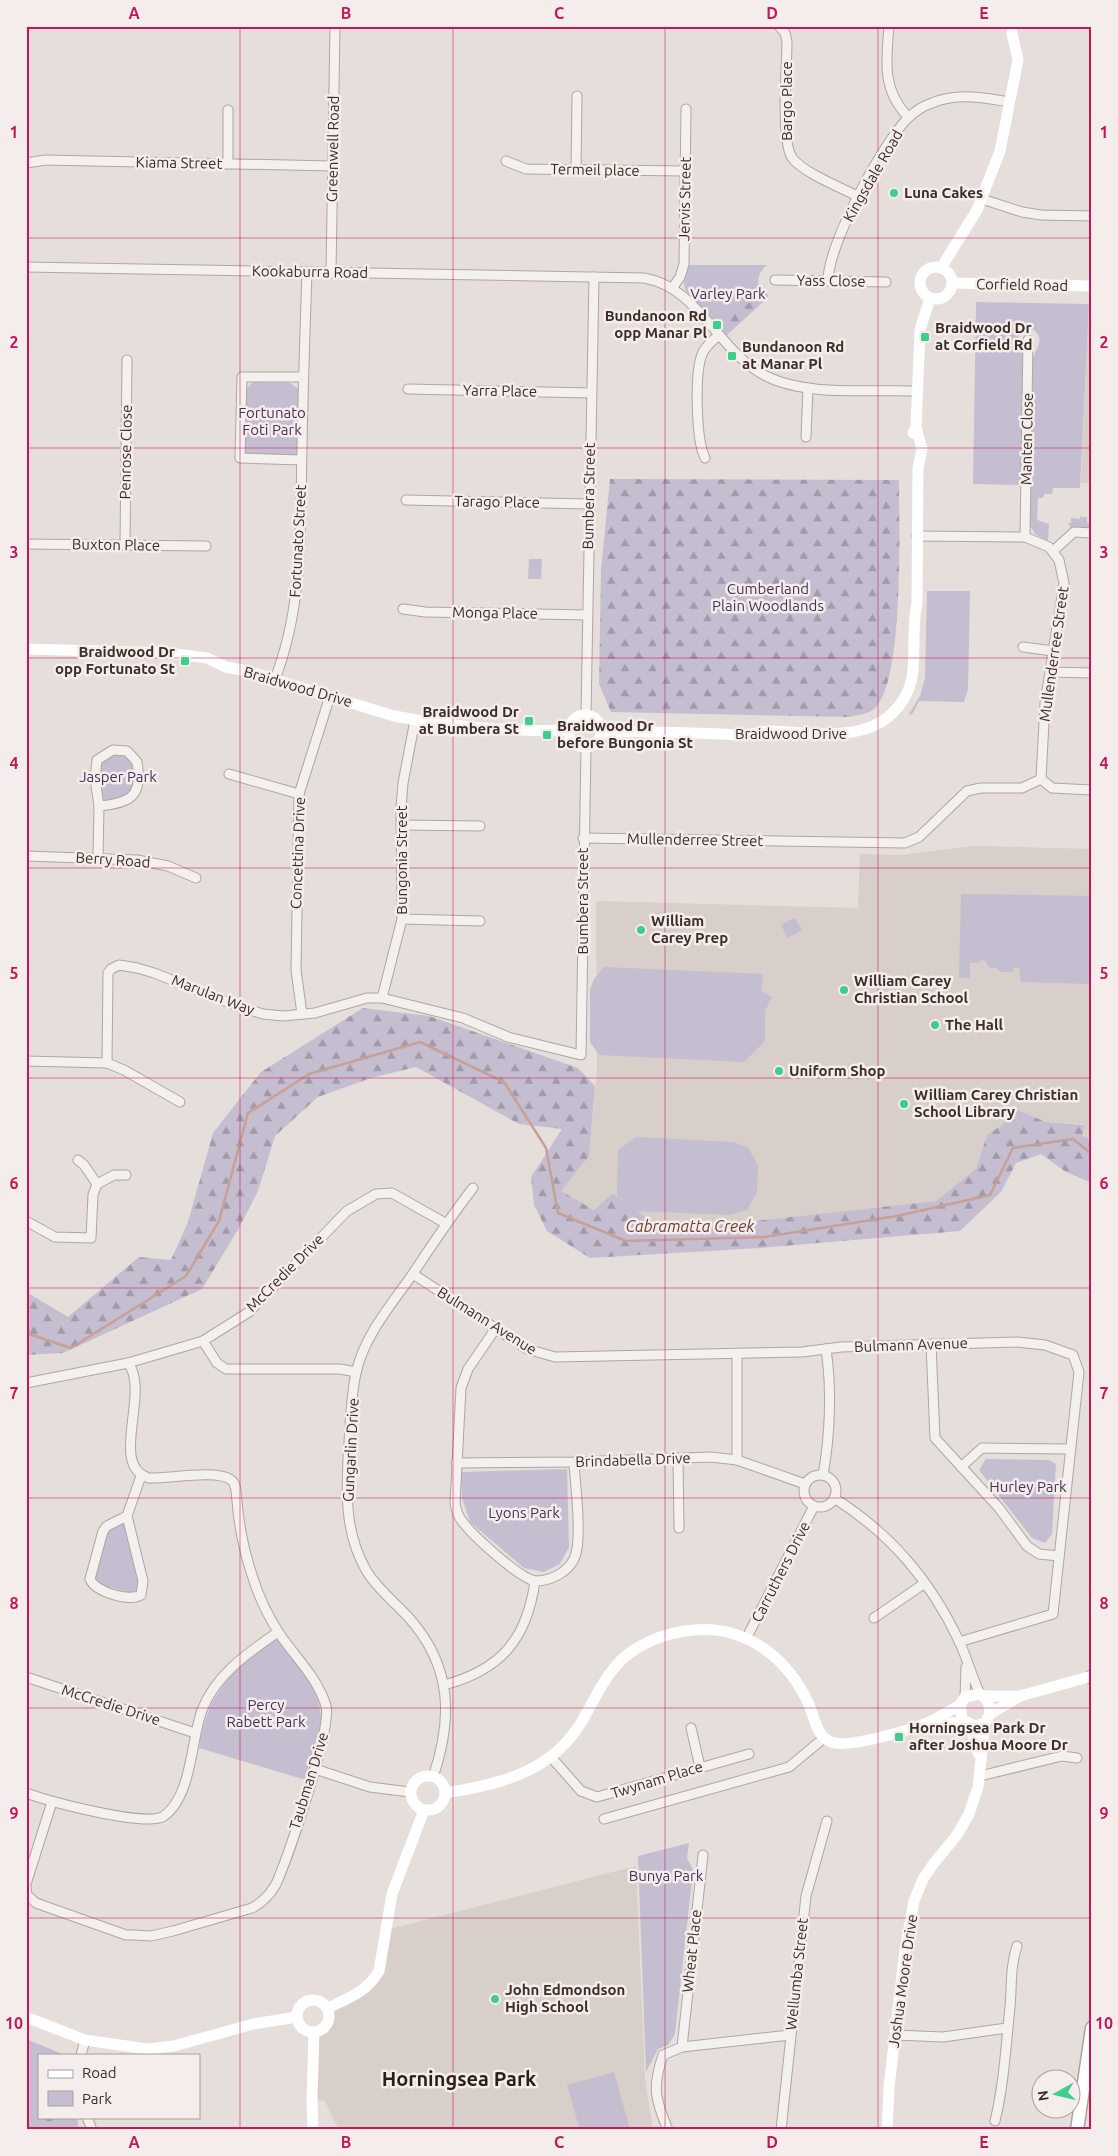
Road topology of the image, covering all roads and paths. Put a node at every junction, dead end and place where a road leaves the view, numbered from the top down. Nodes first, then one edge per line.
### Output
1 (335, 26) edge
2 (779, 26) edge
3 (889, 26) edge
4 (1012, 30) edge
5 (577, 96) dead end
6 (1010, 102) junction
7 (686, 108) dead end
8 (228, 110) dead end
9 (908, 117) junction
10 (506, 161) dead end
11 (26, 163) edge
12 (228, 164) junction
13 (332, 166) junction
14 (576, 170) junction
15 (685, 171) junction
16 (859, 197) junction
17 (982, 199) junction
18 (1092, 216) edge
19 (26, 267) edge
20 (941, 268) junction
21 (308, 272) junction
22 (331, 272) junction
23 (594, 277) junction
24 (775, 280) dead end
25 (828, 281) junction
26 (886, 282) dead end
27 (952, 283) junction
28 (1092, 286) edge
29 (672, 287) junction
30 (930, 298) junction
31 (719, 335) junction
32 (1028, 340) dead end
33 (127, 360) dead end
34 (303, 377) junction
35 (808, 388) junction
36 (408, 389) dead end
37 (916, 391) junction
38 (591, 393) junction
39 (806, 437) dead end
40 (705, 458) dead end
41 (301, 460) junction
42 (406, 500) dead end
43 (589, 504) junction
44 (1092, 532) edge
45 (917, 536) junction
46 (1025, 537) junction
47 (26, 544) edge
48 (125, 544) junction
49 (206, 546) dead end
50 (1053, 551) junction
51 (404, 609) dead end
52 (587, 615) junction
53 (1023, 647) dead end
54 (26, 649) edge
55 (1053, 651) junction
56 (1050, 672) junction
57 (1092, 673) edge
58 (275, 679) junction
59 (330, 696) junction
60 (586, 715) junction
61 (415, 720) junction
62 (569, 730) junction
63 (601, 734) junction
64 (586, 747) junction
65 (229, 774) dead end
66 (1041, 779) junction
67 (1092, 790) edge
68 (299, 794) junction
69 (100, 806) junction
70 (402, 825) junction
71 (480, 826) dead end
72 (584, 838) junction
73 (26, 856) edge
74 (98, 857) junction
75 (196, 878) dead end
76 (402, 919) junction
77 (480, 921) dead end
78 (382, 998) junction
79 (302, 1014) junction
80 (581, 1056) joint
81 (26, 1061) edge
82 (107, 1063) junction
83 (180, 1102) dead end
84 (78, 1160) dead end
85 (126, 1175) dead end
86 (97, 1184) junction
87 (473, 1188) dead end
88 (26, 1220) edge
89 (445, 1223) junction
90 (412, 1274) junction
91 (496, 1328) junction
92 (204, 1341) junction
93 (931, 1344) junction
94 (826, 1349) junction
95 (737, 1354) junction
96 (128, 1363) junction
97 (356, 1372) junction
98 (26, 1383) edge
99 (1070, 1449) junction
100 (678, 1459) junction
101 (737, 1460) junction
102 (574, 1462) junction
103 (456, 1463) junction
104 (961, 1467) junction
105 (823, 1475) junction
106 (141, 1476) junction
107 (805, 1484) junction
108 (834, 1498) junction
109 (814, 1506) junction
110 (127, 1516) junction
111 (679, 1528) dead end
112 (1059, 1556) junction
113 (535, 1581) junction
114 (925, 1582) junction
115 (874, 1618) dead end
116 (278, 1632) junction
117 (747, 1638) junction
118 (959, 1642) junction
119 (966, 1662) junction
120 (26, 1677) edge
121 (1091, 1677) edge
122 (444, 1685) junction
123 (982, 1695) junction
124 (1020, 1696) junction
125 (963, 1701) junction
126 (988, 1718) junction
127 (926, 1723) junction
128 (968, 1724) junction
129 (691, 1728) dead end
130 (195, 1732) junction
131 (824, 1738) junction
132 (749, 1754) dead end
133 (551, 1757) junction
134 (1077, 1758) dead end
135 (980, 1760) junction
136 (700, 1767) junction
137 (315, 1769) junction
138 (980, 1776) junction
139 (433, 1777) junction
140 (410, 1792) junction
141 (26, 1793) edge
142 (445, 1793) junction
143 (52, 1802) junction
144 (424, 1810) junction
145 (604, 1819) dead end
146 (827, 1821) dead end
147 (702, 1855) dead end
148 (26, 1886) edge
149 (1017, 1946) dead end
150 (328, 2008) junction
151 (26, 2017) edge
152 (298, 2018) junction
153 (1007, 2028) junction
154 (1092, 2028) edge
155 (314, 2032) junction
156 (790, 2035) junction
157 (895, 2035) junction
158 (85, 2040) junction
159 (682, 2047) junction
160 (81, 2054) edge
161 (87, 2118) edge
162 (996, 2121) dead end
163 (92, 2130) edge
164 (313, 2130) edge
165 (668, 2130) edge
166 (780, 2130) edge
167 (887, 2130) edge
168 (1077, 2130) edge

1 - 13 street, Greenwell Road
2 - 16 street, Bargo Place
3 - 9 street
4 - 6 street
5 - 14 street
6 - 9 street, Kingsdale Road
6 - 17 street
7 - 15 street, Jervis Street
8 - 12 street
9 - 16 street, Kingsdale Road
10 - 14 street, Termeil place
11 - 12 street, Kiama Street
12 - 13 street, Kiama Street
13 - 22 street, Greenwell Road
14 - 15 street, Termeil place
15 - 29 street, Jervis Street
16 - 25 street, Kingsdale Road
17 - 18 street
17 - 20 street
19 - 21 street, Kookaburra Road
20 - 27 street
20 - 30 street
21 - 22 street, Kookaburra Road
21 - 34 street, Fortunato Street
22 - 23 street, Kookaburra Road
23 - 29 street, Kookaburra Road
23 - 38 street, Bumbera Street
24 - 25 street, Yass Close
25 - 26 street, Yass Close
27 - 28 street, Corfield Road
27 - 30 street
29 - 31 street
30 - 37 street, Braidwood Drive
31 - 35 street
31 - 40 street
32 - 46 street, Manten Close
33 - 48 street, Penrose Close
34 - 41 street, Fortunato Street
34 - 41 street
35 - 37 street
35 - 39 street
36 - 38 street, Yarra Place
37 - 45 street, Braidwood Drive
38 - 43 street, Bumbera Street
41 - 58 street, Fortunato Street
42 - 43 street, Tarago Place
43 - 52 street, Bumbera Street
44 - 50 street
45 - 46 street
45 - 63 street, Braidwood Drive
46 - 50 street
47 - 48 street, Buxton Place
48 - 49 street, Buxton Place
50 - 55 street, Mullenderree Street
51 - 52 street, Monga Place
52 - 60 street, Bumbera Street
53 - 55 street
54 - 58 street, Braidwood Drive
55 - 56 street, Mullenderree Street
56 - 57 street
56 - 66 street, Mullenderree Street
58 - 59 street, Braidwood Drive
59 - 61 street, Braidwood Drive
59 - 68 street, Concettina Drive
60 - 62 street
60 - 63 street
61 - 62 street, Braidwood Drive
61 - 70 street, Bungonia Street
62 - 64 street
63 - 64 street
64 - 72 street, Bumbera Street
65 - 68 street
66 - 67 street
66 - 72 street, Mullenderree Street
68 - 79 street, Concettina Drive
69 - 69 street
69 - 74 street
70 - 71 street
70 - 76 street, Bungonia Street
72 - 80 street, Bumbera Street
73 - 74 street, Berry Road
74 - 75 street, Berry Road
76 - 77 street
76 - 78 street, Bungonia Street
78 - 79 street, Marulan Way
78 - 80 street, Marulan Way
79 - 82 street, Marulan Way
81 - 82 street
82 - 83 street
84 - 86 street
85 - 86 street
86 - 88 street
87 - 89 street, Gungarlin Drive
89 - 90 street, Gungarlin Drive
89 - 92 street, McCredie Drive
90 - 91 street, Bulmann Avenue
90 - 97 street, Gungarlin Drive
91 - 95 street, Bulmann Avenue
91 - 103 street
92 - 96 street, McCredie Drive
92 - 97 street
93 - 94 street, Bulmann Avenue
93 - 99 street, Bulmann Avenue
93 - 104 street
94 - 95 street, Bulmann Avenue
94 - 105 street
95 - 101 street
96 - 98 street, McCredie Drive
96 - 106 street
97 - 122 street, Gungarlin Drive
99 - 104 street
99 - 112 street, Bulmann Avenue
100 - 101 street, Brindabella Drive
100 - 102 street, Brindabella Drive
100 - 111 street
101 - 107 street, Brindabella Drive
102 - 103 street, Brindabella Drive
102 - 113 street
103 - 113 street
104 - 112 street
105 - 107 street
105 - 108 street
106 - 110 street
106 - 116 street, Taubman Drive
107 - 109 street
108 - 109 street
108 - 114 street
109 - 117 street, Carruthers Drive
110 - 110 street
112 - 118 street, Bulmann Avenue
113 - 122 street
114 - 115 street
114 - 118 street
116 - 130 street
116 - 137 street, Taubman Drive
117 - 131 street
117 - 133 street
118 - 119 street
119 - 123 street
119 - 125 street
120 - 130 street, McCredie Drive
121 - 124 street
122 - 139 street, Gungarlin Drive
123 - 124 street
123 - 125 street
123 - 126 street
124 - 126 street
125 - 127 street
125 - 128 street
126 - 128 street
126 - 135 street, Joshua Moore Drive
127 - 128 street
127 - 131 street
128 - 135 street, Joshua Moore Drive
129 - 136 street
130 - 143 street
131 - 145 street
132 - 136 street, Twynam Place
133 - 136 street, Twynam Place
133 - 142 street
134 - 138 street
135 - 138 street, Joshua Moore Drive
137 - 140 street
137 - 148 street, Taubman Drive
138 - 157 street, Joshua Moore Drive
139 - 140 street
139 - 142 street
140 - 144 street
141 - 143 street
142 - 144 street
143 - 148 street, Taubman Drive
144 - 150 street
146 - 156 street, Wellumba Street
147 - 159 street, Wheat Place
149 - 153 street
150 - 152 street
150 - 155 street
151 - 158 street
152 - 155 street
152 - 158 street
153 - 157 street
153 - 162 street
154 - 168 main road
155 - 164 street
156 - 159 street
156 - 166 street, Wellumba Street
157 - 167 street, Joshua Moore Drive
158 - 160 street
159 - 165 street
161 - 163 street

